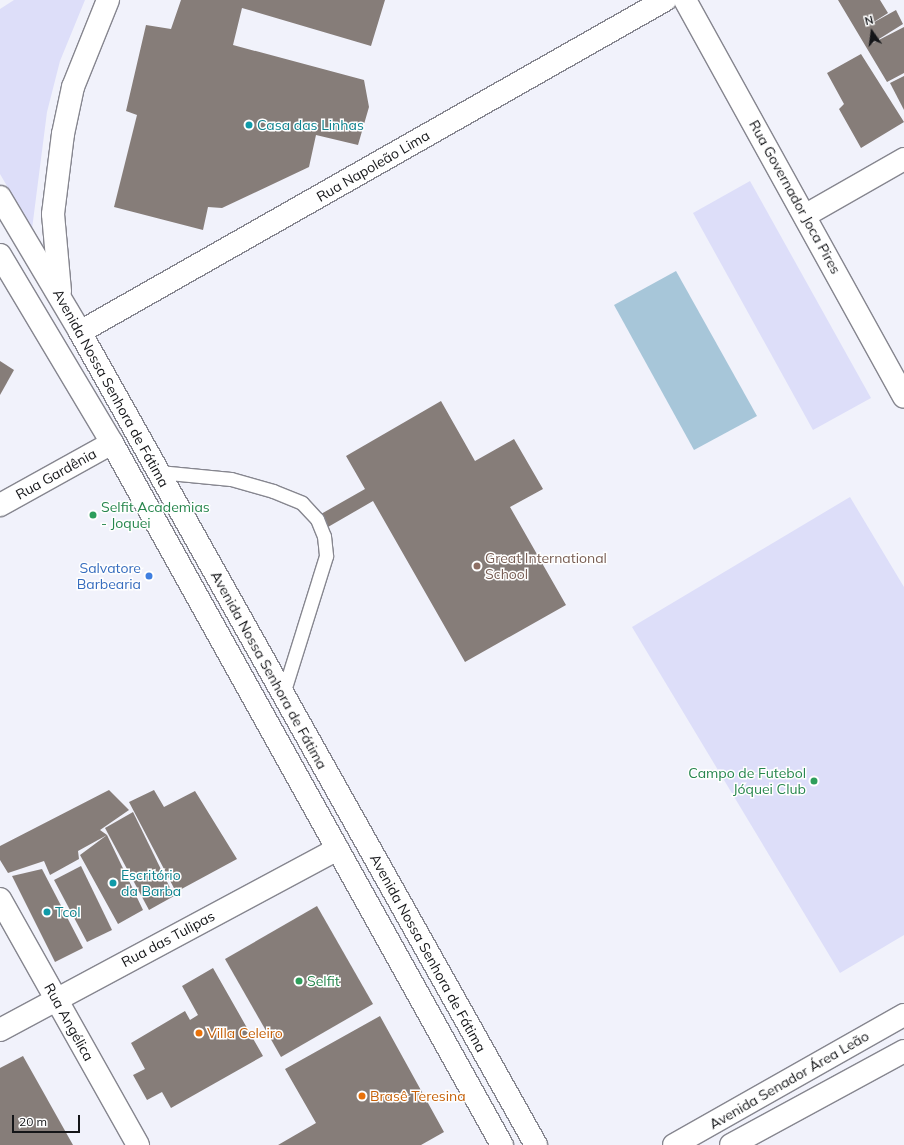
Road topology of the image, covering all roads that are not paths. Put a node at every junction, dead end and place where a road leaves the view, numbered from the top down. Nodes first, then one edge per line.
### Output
1 (108, 0) edge
2 (665, 0) edge
3 (685, 0) edge
4 (904, 159) edge
5 (0, 197) edge
6 (806, 215) junction
7 (0, 255) edge
8 (62, 300) junction
9 (80, 332) junction
10 (904, 396) edge
11 (112, 443) junction
12 (158, 472) junction
13 (0, 505) edge
14 (283, 694) junction
15 (337, 849) junction
16 (0, 899) edge
17 (56, 999) junction
18 (904, 1015) edge
19 (0, 1030) edge
20 (864, 1038) junction
21 (904, 1051) edge
22 (879, 1064) junction
23 (764, 1094) junction
24 (777, 1120) junction
25 (138, 1145) edge
26 (502, 1145) edge
27 (536, 1145) edge
28 (674, 1145) edge
29 (731, 1145) edge

1 - 8 street
2 - 9 street, Rua Napoleão Lima
3 - 6 street, Rua Governador Joca Pires
4 - 6 street
5 - 8 street, Avenida Nossa Senhora de Fátima
6 - 10 street, Rua Governador Joca Pires
7 - 11 street, Avenida Nossa Senhora de Fátima
8 - 9 street, Avenida Nossa Senhora de Fátima
9 - 12 street, Avenida Nossa Senhora de Fátima
11 - 13 street, Rua Gardênia
11 - 15 street, Avenida Nossa Senhora de Fátima
12 - 14 street, Avenida Nossa Senhora de Fátima
12 - 14 lane
14 - 27 street, Avenida Nossa Senhora de Fátima
15 - 17 street, Rua das Tulipas
15 - 26 street, Avenida Nossa Senhora de Fátima
16 - 17 street, Rua Angélica
17 - 19 street, Rua das Tulipas
17 - 25 street, Rua Angélica
18 - 20 street, Avenida Senador Área Leão
20 - 22 street
20 - 23 street, Avenida Senador Área Leão
21 - 22 street, Avenida Senador Área Leão
22 - 24 street, Avenida Senador Área Leão
23 - 24 street
23 - 28 street, Avenida Senador Área Leão
24 - 29 street, Avenida Senador Área Leão

